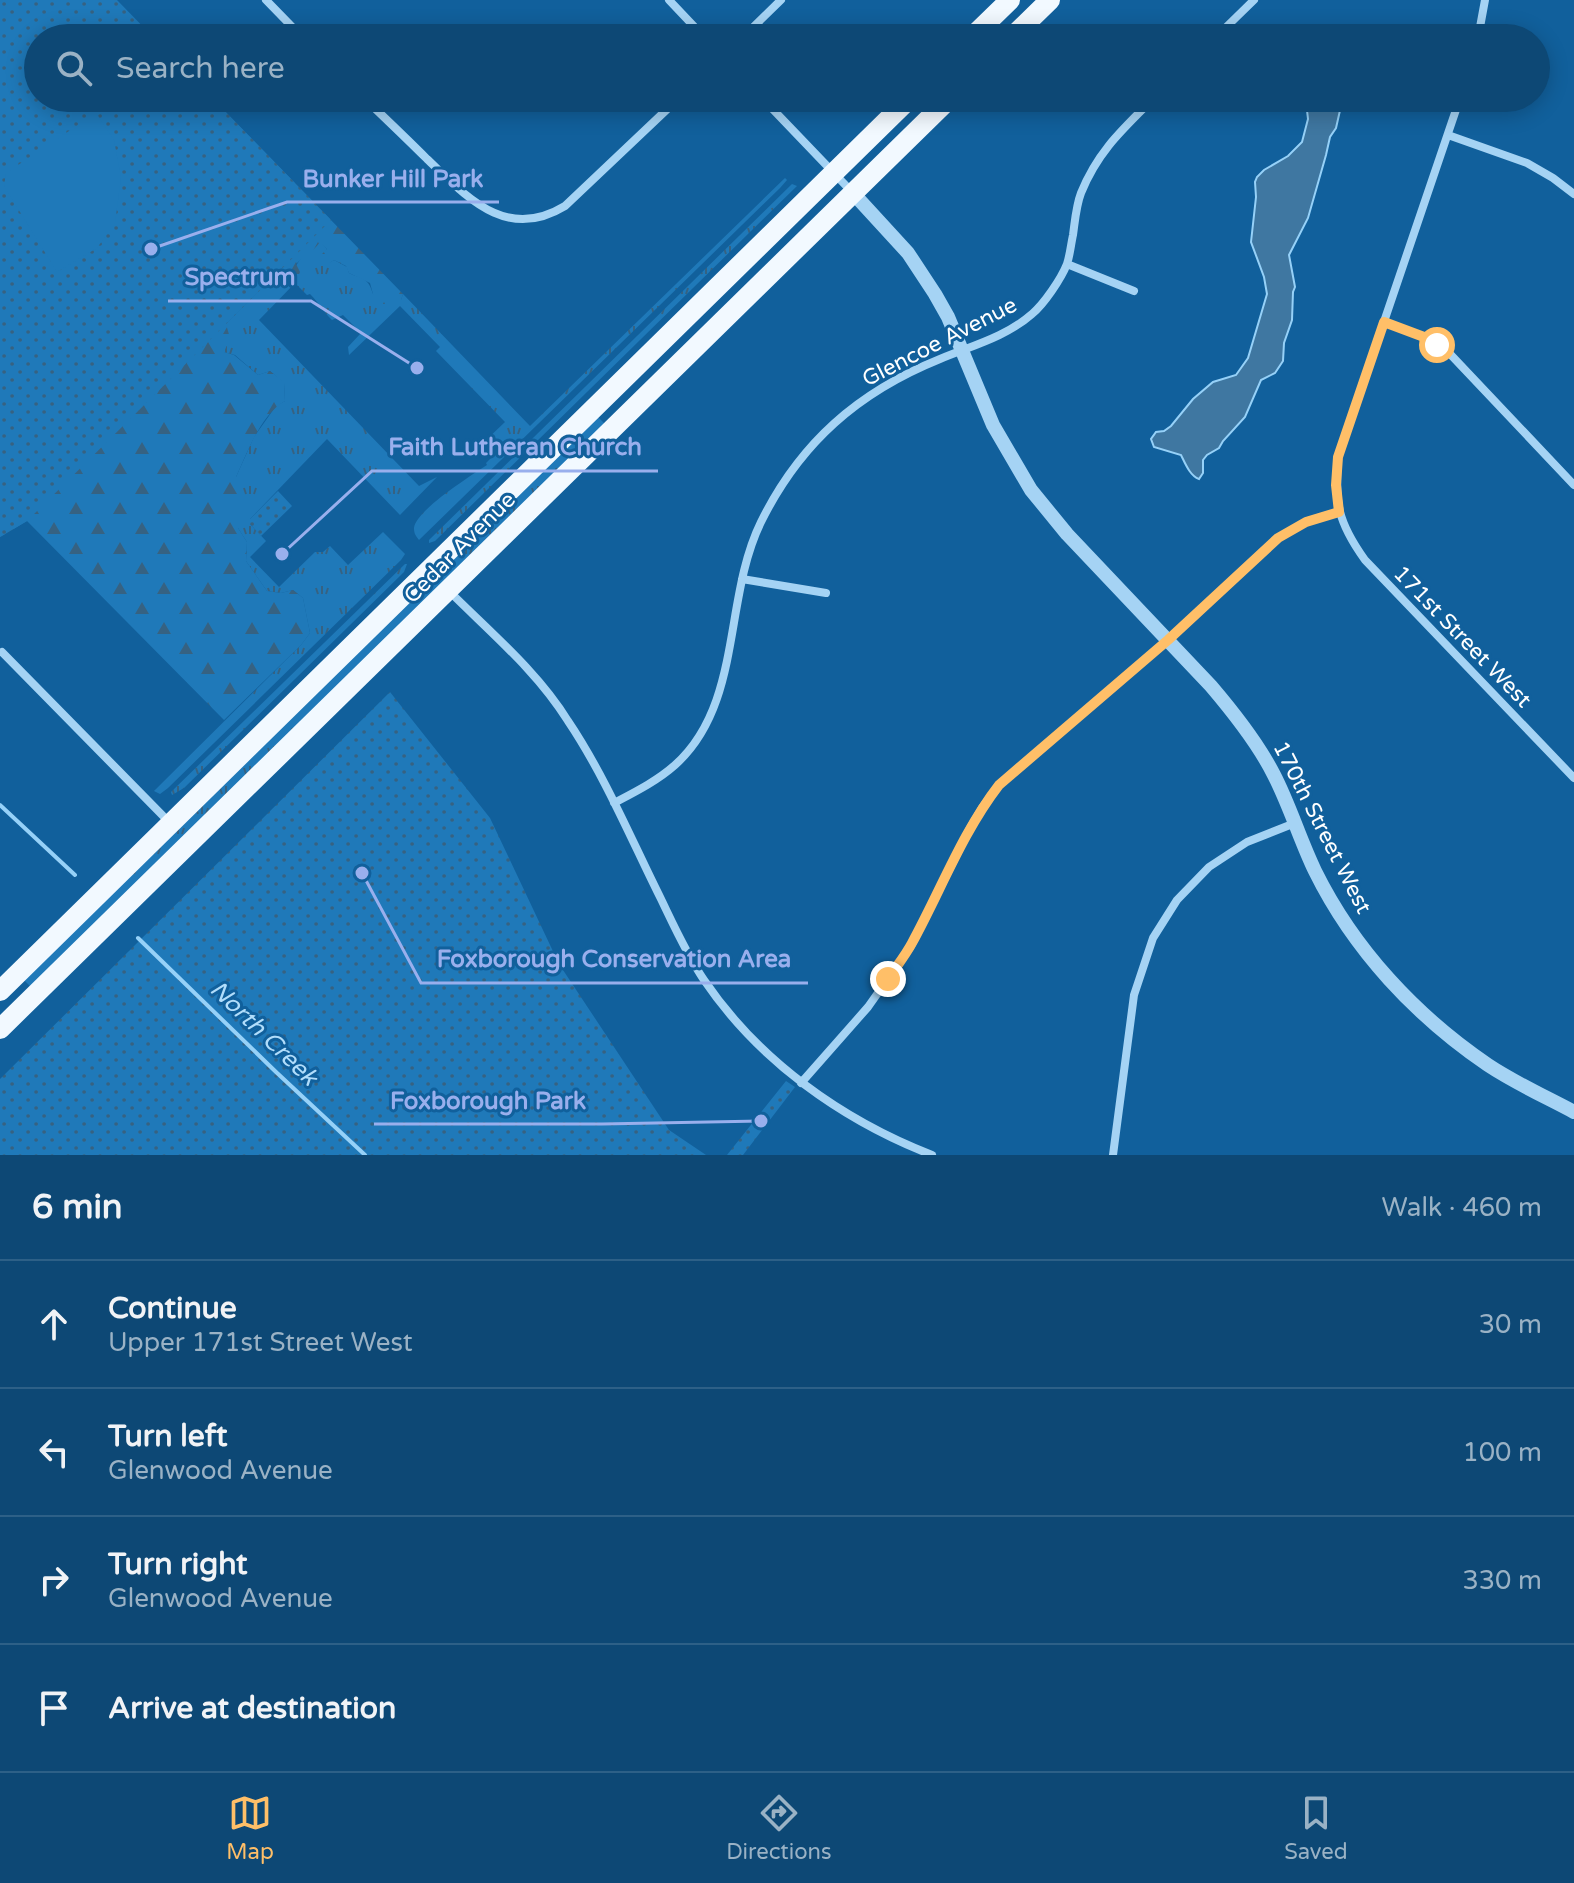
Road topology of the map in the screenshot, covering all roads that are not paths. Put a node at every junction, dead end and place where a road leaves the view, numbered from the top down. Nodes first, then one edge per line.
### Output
1 (266, 0) edge
2 (669, 0) edge
3 (781, 0) edge
4 (1010, 0) edge
5 (1050, 0) edge
6 (1254, 0) edge
7 (1485, 0) edge
8 (289, 24) edge
9 (692, 24) edge
10 (756, 24) edge
11 (985, 24) edge
12 (1025, 24) edge
13 (1229, 24) edge
14 (1481, 24) edge
15 (379, 112) edge
16 (664, 112) edge
17 (775, 112) edge
18 (896, 112) edge
19 (936, 112) edge
20 (1140, 112) edge
21 (1455, 112) edge
22 (1448, 135) junction
23 (833, 173) junction
24 (853, 193) junction
25 (1574, 194) edge
26 (1067, 264) junction
27 (1134, 291) dead end
28 (1384, 322) junction
29 (962, 352) junction
30 (1574, 485) edge
31 (1339, 512) junction
32 (742, 579) junction
33 (449, 590) junction
34 (826, 593) dead end
35 (1168, 640) junction
36 (2, 652) dead end
37 (1574, 778) edge
38 (614, 803) junction
39 (171, 823) junction
40 (1295, 823) junction
41 (3, 982) edge
42 (0, 1010) edge
43 (0, 1029) edge
44 (801, 1083) junction
45 (1574, 1112) edge
46 (932, 1155) edge
47 (1113, 1155) edge

1 - 8 street
2 - 9 street
3 - 10 street
4 - 11 main road
5 - 12 main road
6 - 13 street
7 - 14 street
15 - 16 street
17 - 23 street, 170th Street West
18 - 23 main road, Cedar Avenue
19 - 24 main road, Cedar Avenue
20 - 26 street, Glencoe Avenue
21 - 22 street
22 - 25 street
22 - 28 street
23 - 24 street, 170th Street West
23 - 39 main road, Cedar Avenue
24 - 29 street, 170th Street West
24 - 33 main road, Cedar Avenue
26 - 27 street
26 - 29 street, Glencoe Avenue
28 - 30 street
28 - 31 street
29 - 32 street, Glencoe Avenue
29 - 35 street, 170th Street West
31 - 35 street
31 - 37 street, 171st Street West
32 - 34 street
32 - 38 street, Glencoe Avenue
33 - 38 street
33 - 43 main road, Cedar Avenue
35 - 40 street, 170th Street West
35 - 44 street
36 - 39 street
38 - 44 street
39 - 41 main road, Cedar Avenue
40 - 45 street, 170th Street West
40 - 47 street
41 - 42 main road
44 - 46 street

